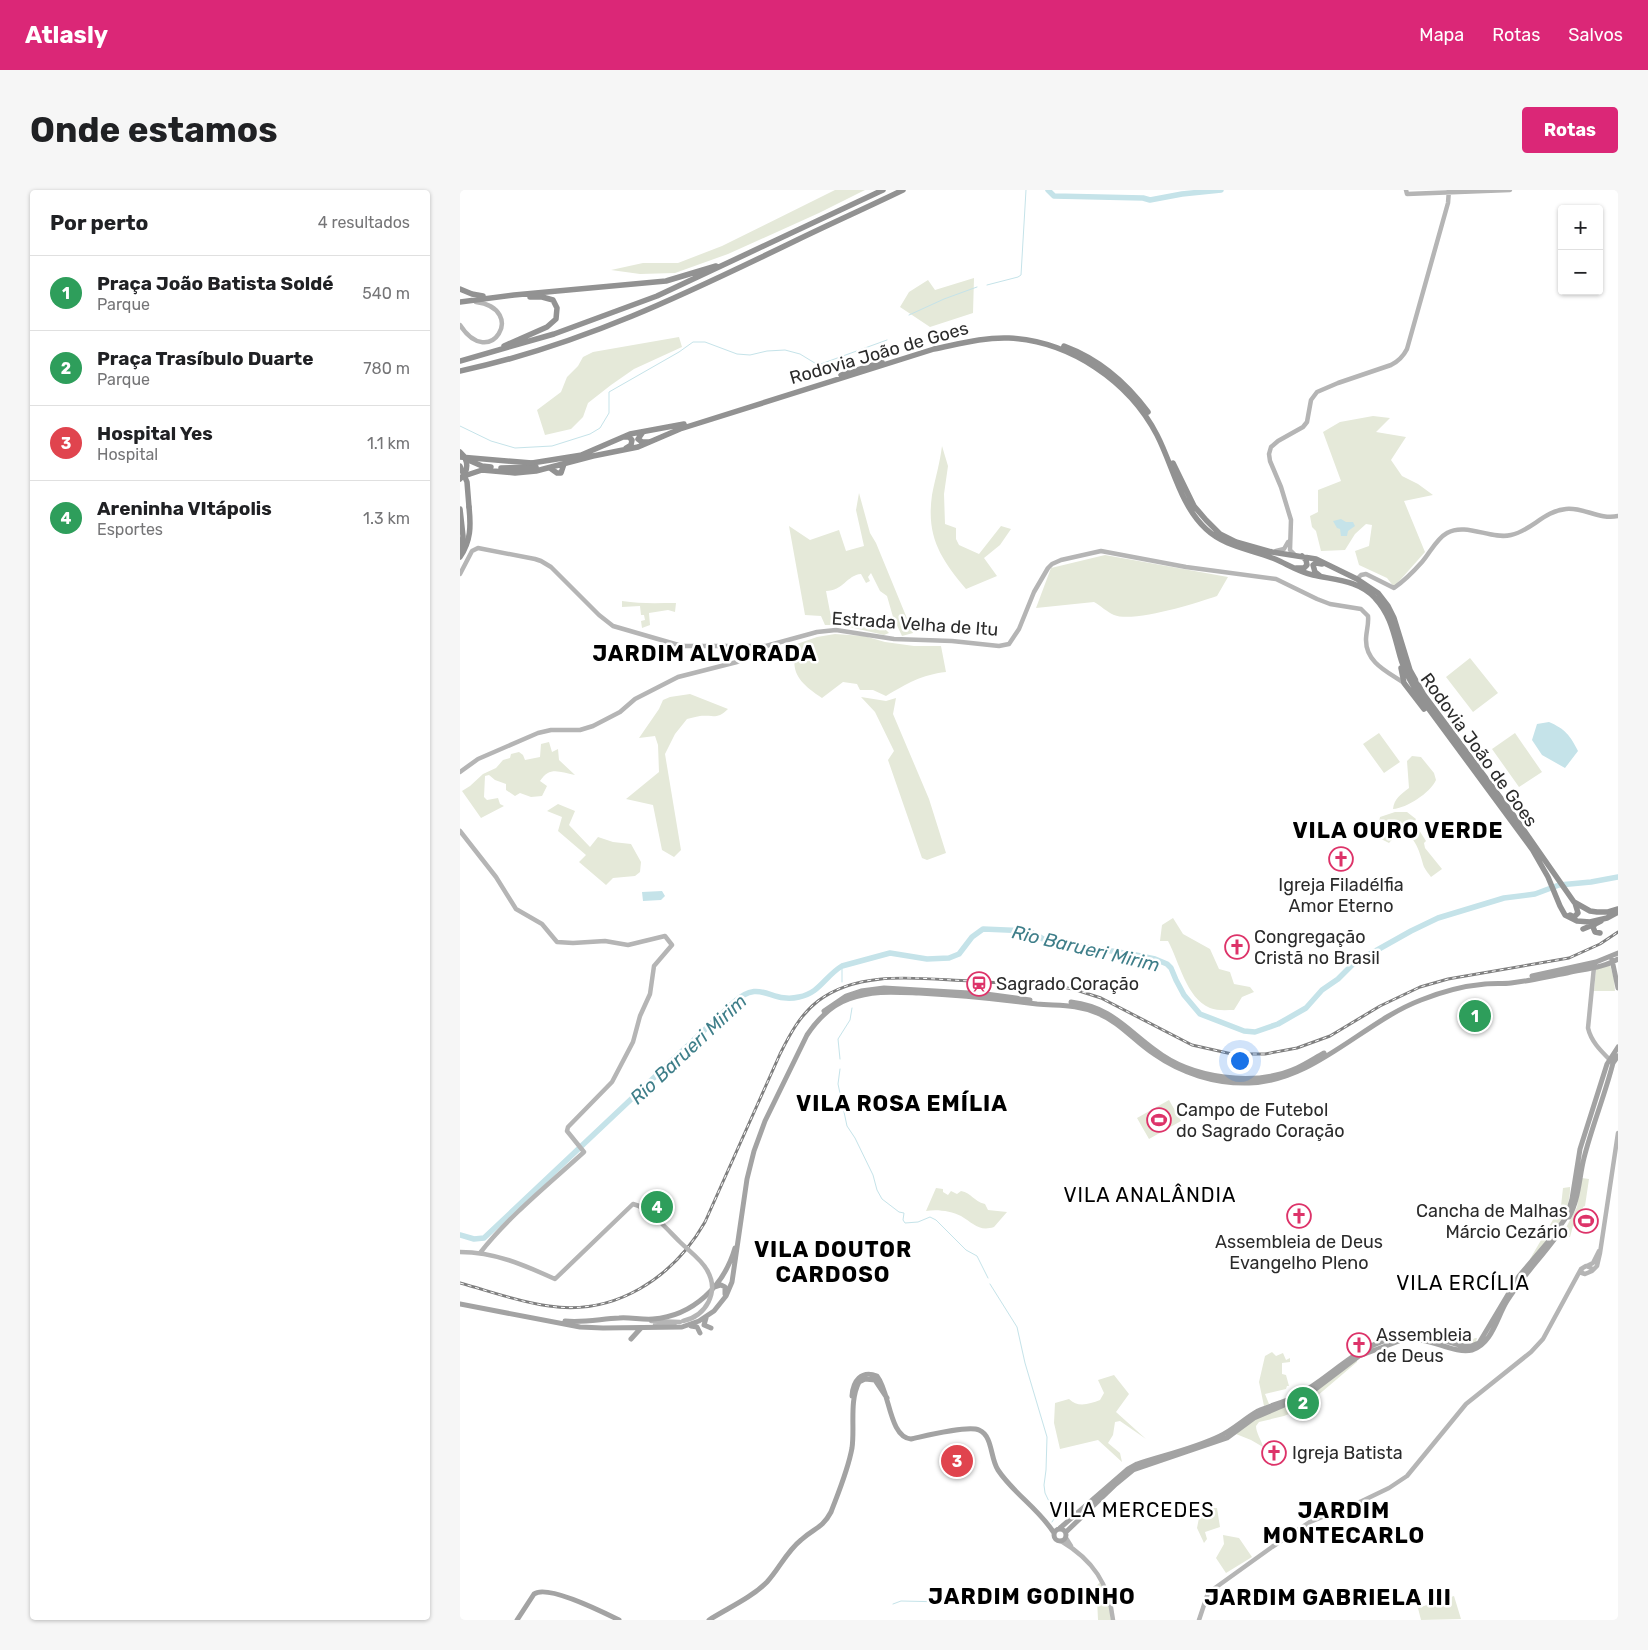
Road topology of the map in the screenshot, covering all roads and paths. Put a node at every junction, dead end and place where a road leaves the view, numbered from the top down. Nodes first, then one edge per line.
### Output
1 (883, 190) edge
2 (903, 190) edge
3 (1406, 190) edge
4 (1510, 190) edge
5 (1449, 192) edge
6 (732, 260) junction
7 (460, 289) edge
8 (495, 297) junction
9 (478, 302) junction
10 (460, 303) edge
11 (460, 325) edge
12 (482, 355) junction
13 (460, 361) edge
14 (460, 371) edge
15 (645, 430) junction
16 (622, 437) junction
17 (638, 439) junction
18 (651, 442) junction
19 (638, 447) junction
20 (460, 452) edge
21 (615, 452) junction
22 (582, 455) junction
23 (463, 458) edge
24 (460, 466) edge
25 (461, 479) edge
26 (460, 509) edge
27 (1618, 516) edge
28 (1290, 538) junction
29 (1272, 552) junction
30 (1295, 555) junction
31 (460, 556) edge
32 (1302, 556) junction
33 (1292, 567) junction
34 (1333, 567) junction
35 (460, 574) edge
36 (1322, 577) junction
37 (1357, 579) junction
38 (766, 646) junction
39 (1399, 656) junction
40 (1400, 664) junction
41 (1390, 674) junction
42 (1404, 683) junction
43 (1438, 724) junction
44 (460, 772) edge
45 (460, 831) edge
46 (1557, 878) junction
47 (1549, 879) junction
48 (1574, 902) junction
49 (1562, 910) junction
50 (1618, 910) edge
51 (1607, 918) junction
52 (1595, 924) junction
53 (1583, 929) dead end
54 (1600, 933) dead end
55 (1616, 956) edge
56 (1612, 962) junction
57 (1594, 967) junction
58 (884, 988) junction
59 (1618, 988) edge
60 (1432, 993) junction
61 (862, 995) junction
62 (1024, 999) junction
63 (1017, 1002) junction
64 (1413, 1004) junction
65 (1618, 1047) edge
66 (1618, 1056) edge
67 (1611, 1061) junction
68 (1618, 1068) edge
69 (1200, 1074) junction
70 (1618, 1133) edge
71 (1601, 1245) junction
72 (460, 1252) edge
73 (480, 1252) junction
74 (1586, 1266) junction
75 (1581, 1269) junction
76 (1592, 1271) junction
77 (1585, 1274) junction
78 (1573, 1284) junction
79 (715, 1287) junction
80 (460, 1302) edge
81 (720, 1304) junction
82 (613, 1318) junction
83 (706, 1318) junction
84 (638, 1319) junction
85 (683, 1323) junction
86 (642, 1327) junction
87 (614, 1328) junction
88 (711, 1328) dead end
89 (700, 1333) dead end
90 (631, 1339) dead end
91 (1057, 1530) junction
92 (1064, 1537) junction
93 (516, 1620) edge
94 (619, 1620) edge
95 (709, 1620) edge
96 (1113, 1620) edge
97 (1199, 1620) edge

1 - 6 highway
2 - 14 highway
3 - 5 main road
4 - 5 main road
5 - 28 main road
6 - 8 highway
6 - 12 highway
7 - 8 highway
8 - 10 highway
9 - 10 main road
9 - 11 main road
9 - 12 highway
12 - 13 highway
15 - 16 highway, Rodovia João de Goes
15 - 17 highway
15 - 29 highway, Rodovia João de Goes
16 - 21 highway
16 - 22 highway, Rodovia João de Goes
17 - 18 highway
17 - 19 highway
18 - 19 highway, Rodovia João de Goes
18 - 33 highway, Rodovia João de Goes
19 - 21 highway, Rodovia João de Goes
20 - 23 highway
21 - 25 highway, Rodovia João de Goes
22 - 23 highway, bridge
22 - 23 highway, Rodovia João de Goes
23 - 25 highway
24 - 31 highway, bridge
26 - 31 highway
27 - 37 main road
28 - 29 main road
28 - 30 main road
29 - 30 highway, Rodovia João de Goes
30 - 32 highway, Rodovia João de Goes
32 - 33 highway
32 - 34 highway, Rodovia João de Goes
33 - 36 highway, Rodovia João de Goes
34 - 36 highway
34 - 37 highway, Rodovia João de Goes
35 - 38 main road
36 - 39 highway, Rodovia João de Goes
37 - 46 highway, Rodovia João de Goes
38 - 41 main road, Estrada Velha de Itu
38 - 44 main road, Estrada Velha de Itu
39 - 40 highway
39 - 43 highway, Rodovia João de Goes
40 - 41 main road
40 - 42 highway
41 - 42 main road
42 - 43 highway
43 - 47 highway, Rodovia João de Goes
45 - 73 main road
46 - 47 highway
46 - 48 highway, Rodovia João de Goes
47 - 49 highway, Rodovia João de Goes
48 - 49 highway
48 - 50 highway
49 - 51 highway
50 - 51 highway
51 - 52 highway
52 - 53 highway
52 - 54 highway
55 - 56 main road
55 - 60 main road
56 - 57 main road
56 - 59 main road
57 - 64 main road
57 - 67 main road
58 - 61 main road
58 - 62 main road
58 - 79 main road
60 - 64 main road
60 - 69 main road
61 - 63 main road
61 - 81 main road
62 - 63 main road
62 - 69 main road
63 - 69 main road
64 - 69 main road
65 - 67 main road
66 - 67 main road
67 - 68 main road
67 - 91 main road
67 - 92 main road
70 - 71 main road
71 - 74 main road
71 - 76 main road
72 - 73 main road
73 - 85 main road, bridge
74 - 75 main road
74 - 76 main road
75 - 77 main road
75 - 78 main road
76 - 77 main road
77 - 78 main road
78 - 97 main road
79 - 81 main road
79 - 84 main road
80 - 82 main road
80 - 87 main road
81 - 83 main road
82 - 84 main road
82 - 87 main road
83 - 85 main road
83 - 88 main road
84 - 85 main road
85 - 86 main road
85 - 89 main road
86 - 87 main road
86 - 90 main road
91 - 92 main road
91 - 92 main road
91 - 95 main road
92 - 96 main road
93 - 94 main road

